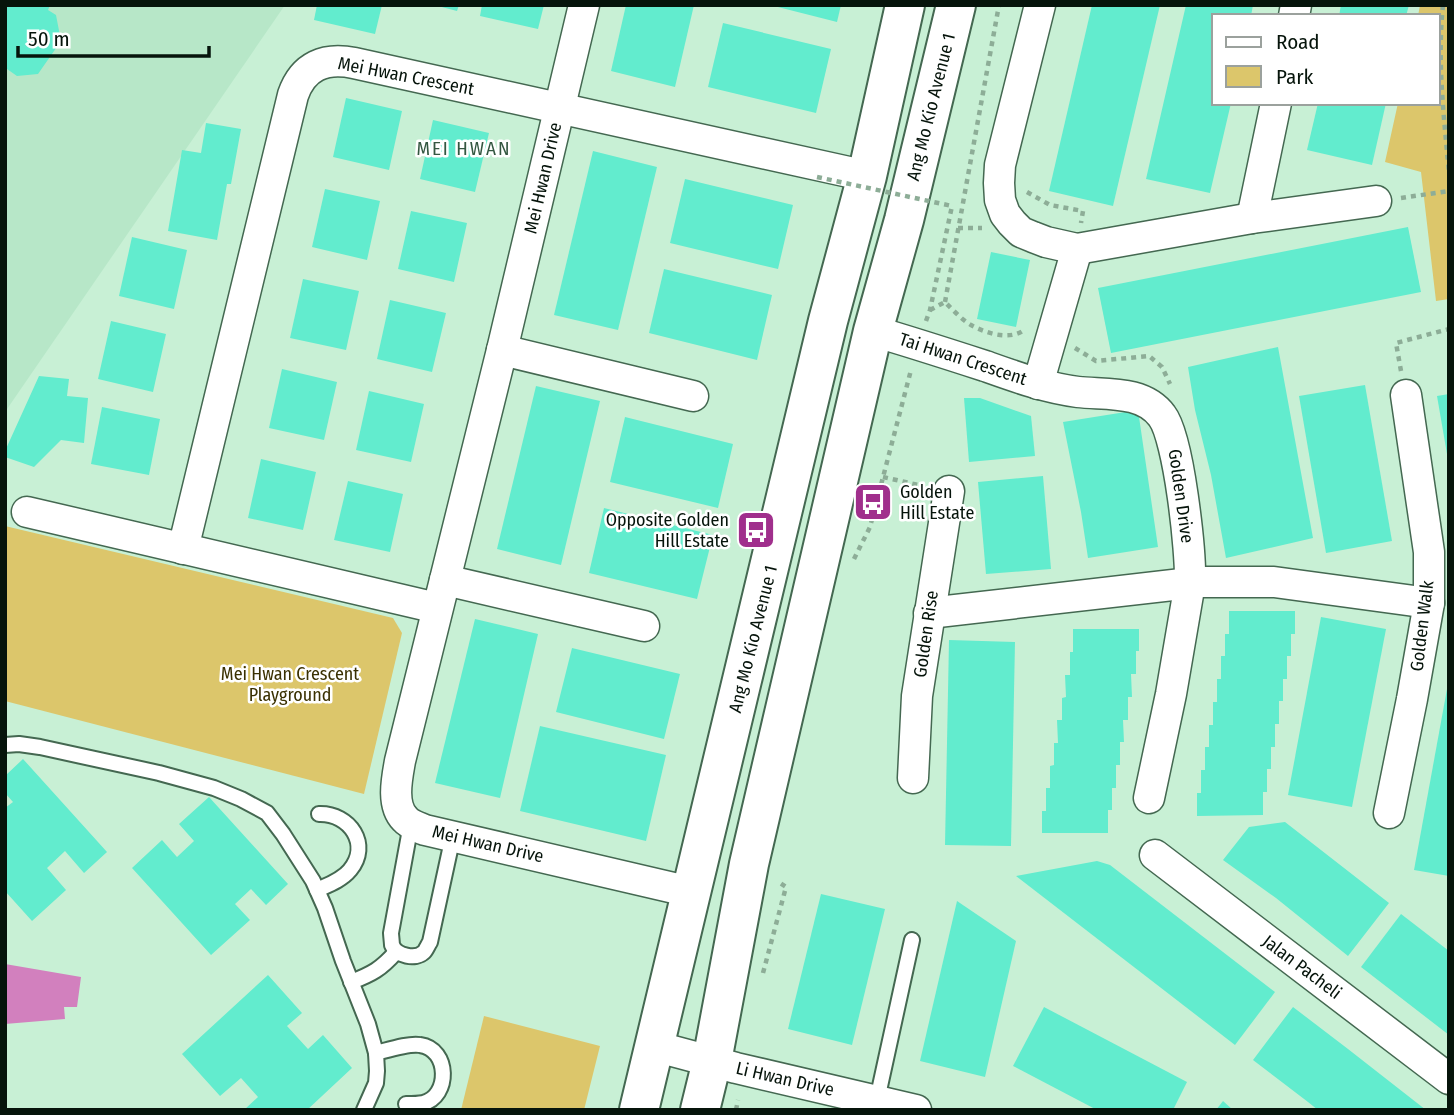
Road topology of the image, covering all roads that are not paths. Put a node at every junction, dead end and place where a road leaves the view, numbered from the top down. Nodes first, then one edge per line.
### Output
1 (584, 5) edge
2 (905, 5) edge
3 (956, 5) edge
4 (1040, 5) edge
5 (1276, 105) edge
6 (559, 108) junction
7 (867, 176) junction
8 (1376, 201) dead end
9 (1252, 218) junction
10 (1077, 249) junction
11 (873, 331) junction
12 (502, 350) junction
13 (1038, 384) junction
14 (693, 396) dead end
15 (1406, 396) road end
16 (941, 490) road end
17 (27, 512) dead end
18 (183, 549) junction
19 (1190, 583) junction
20 (441, 594) junction
21 (1429, 603) junction
22 (929, 613) junction
23 (644, 626) dead end
24 (5, 745) edge
25 (913, 778) dead end
26 (1149, 798) dead end
27 (1389, 813) dead end
28 (319, 814) dead end
29 (411, 824) junction
30 (453, 836) junction
31 (1155, 855) dead end
32 (317, 890) junction
33 (691, 892) junction
34 (912, 940) dead end
35 (396, 952) junction
36 (351, 982) junction
37 (654, 1046) junction
38 (376, 1053) junction
39 (712, 1061) junction
40 (1449, 1079) edge
41 (877, 1100) junction
42 (406, 1104) dead end
43 (364, 1110) edge
44 (639, 1110) edge
45 (700, 1110) edge
46 (916, 1110) edge

1 - 6 street, Mei Hwan Drive
2 - 7 main road, Ang Mo Kio Avenue 1
3 - 11 main road, Ang Mo Kio Avenue 1
4 - 10 street
5 - 9 street
6 - 7 street, Mei Hwan Crescent
6 - 12 street, Mei Hwan Drive
6 - 18 street, Mei Hwan Crescent
7 - 33 main road, Ang Mo Kio Avenue 1
8 - 9 street
9 - 10 street
10 - 13 street, Tai Hwan Crescent
11 - 13 street, Tai Hwan Crescent
11 - 39 main road, Ang Mo Kio Avenue 1
12 - 14 street
12 - 20 street, Mei Hwan Drive
13 - 19 street, Golden Drive
15 - 21 street, Golden Walk
16 - 22 street, Golden Rise
17 - 18 street
18 - 20 street
19 - 21 street
19 - 22 street
19 - 26 street, Golden Drive
20 - 23 street
20 - 29 street, Mei Hwan Drive
21 - 27 street, Golden Walk
22 - 25 street, Golden Rise
24 - 32 lane
28 - 32 lane
29 - 30 street, Mei Hwan Drive
29 - 35 lane
30 - 33 street, Mei Hwan Drive
30 - 35 lane
31 - 40 street, Jalan Pacheli
32 - 36 lane
33 - 37 main road, Ang Mo Kio Avenue 1
34 - 41 lane
35 - 36 lane
36 - 38 lane
37 - 39 street, Li Hwan Drive
37 - 44 main road, Ang Mo Kio Avenue 1
38 - 42 lane
38 - 43 lane
39 - 41 street, Li Hwan Drive
39 - 45 main road, Ang Mo Kio Avenue 1
41 - 46 street, Li Hwan Drive

